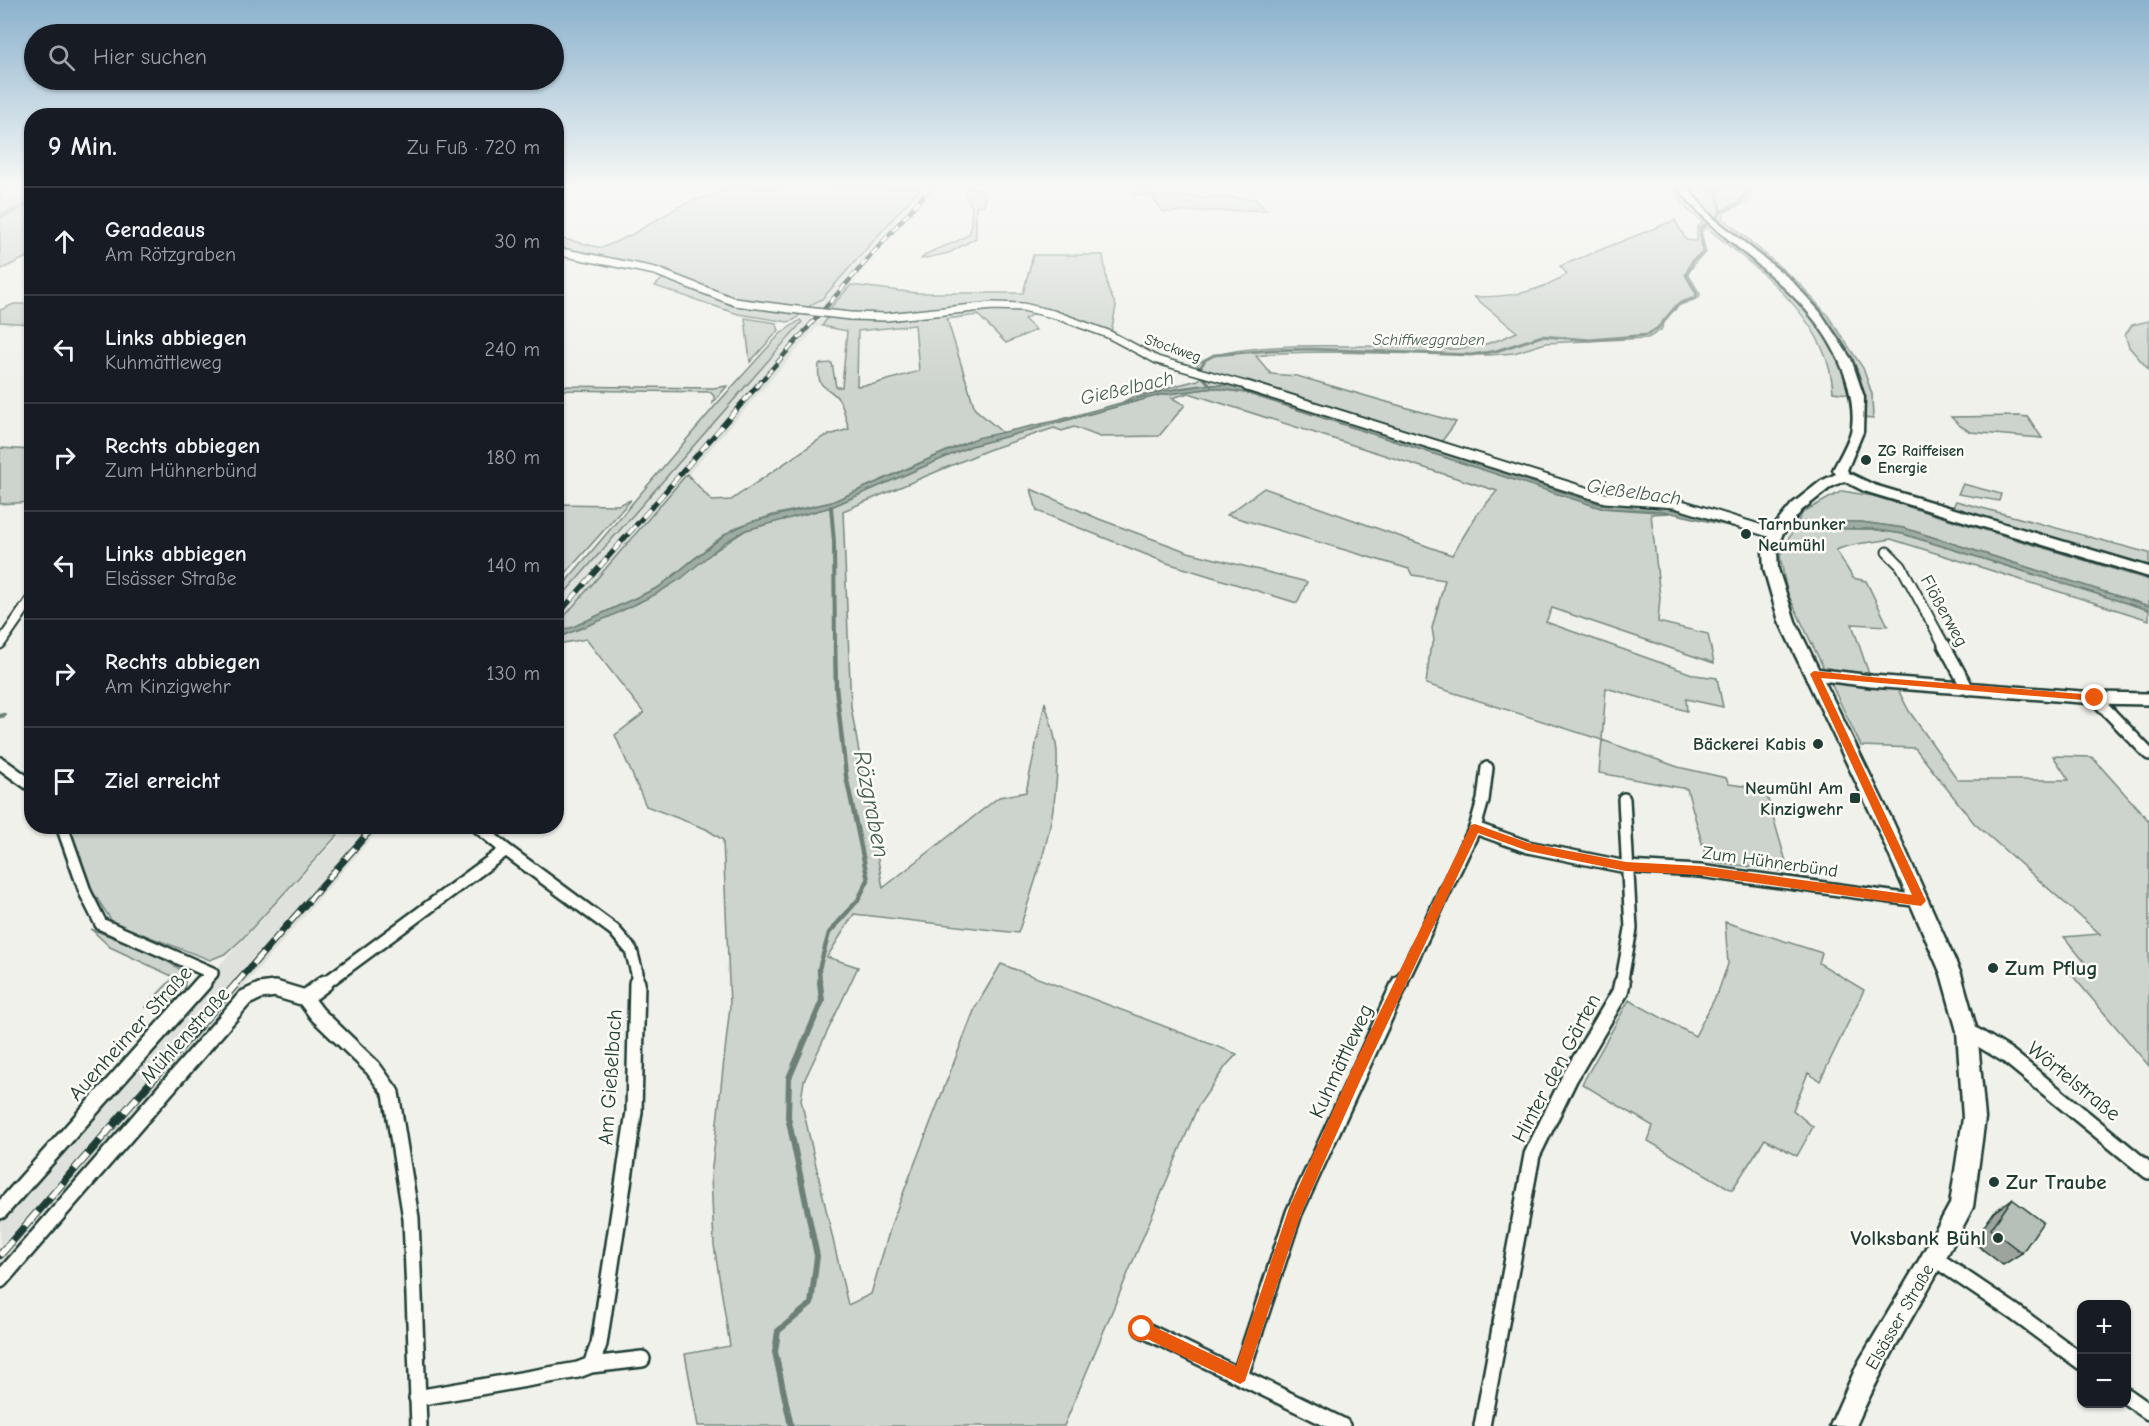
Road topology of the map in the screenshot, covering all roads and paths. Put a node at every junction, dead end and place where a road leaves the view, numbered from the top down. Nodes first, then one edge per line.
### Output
1 (574, 255) edge
2 (1753, 255) edge
3 (1844, 476) junction
4 (1775, 534) junction
5 (1887, 552) dead end
6 (2149, 572) edge
7 (24, 610) edge
8 (0, 644) edge
9 (1814, 674) junction
10 (1968, 689) junction
11 (2095, 698) junction
12 (2149, 699) edge
13 (2149, 754) edge
14 (0, 764) edge
15 (1487, 768) dead end
16 (24, 780) edge
17 (1623, 798) dead end
18 (1475, 828) junction
19 (65, 834) edge
20 (487, 834) edge
21 (506, 850) junction
22 (1626, 867) junction
23 (1921, 901) junction
24 (305, 998) junction
25 (1968, 1031) junction
26 (2149, 1171) edge
27 (0, 1211) edge
28 (1934, 1258) junction
29 (0, 1280) edge
30 (1142, 1329) dead end
31 (2077, 1358) edge
32 (642, 1359) dead end
33 (591, 1365) junction
34 (1240, 1376) junction
35 (417, 1398) junction
36 (2131, 1399) edge
37 (2149, 1412) edge
38 (419, 1426) edge
39 (1342, 1426) edge
40 (1482, 1426) edge
41 (1843, 1426) edge

1 - 4 street, Stockweg, bridge
2 - 3 street
3 - 4 street
3 - 6 street
4 - 9 street, Elsässer Straße
5 - 10 street, Flößerweg
7 - 8 street
9 - 10 street
9 - 23 street, Elsässer Straße
10 - 11 street
11 - 12 street
11 - 13 street
14 - 16 street
15 - 18 street, Kuhmättleweg
17 - 22 street, Hinter den Gärten
18 - 22 street, Zum Hühnerbünd
18 - 34 street, Kuhmättleweg
19 - 27 street, Auenheimer Straße
20 - 21 street, Am Gießelbach
21 - 24 street
21 - 33 street, Am Gießelbach
22 - 23 street, Zum Hühnerbünd
22 - 40 street, Hinter den Gärten
23 - 25 street, Elsässer Straße
24 - 29 street, Mühlenstraße
24 - 35 street
25 - 26 street, Wörtelstraße
25 - 28 street, Elsässer Straße
28 - 31 street
28 - 41 street, Elsässer Straße
30 - 34 street
32 - 33 street
33 - 35 street
34 - 39 street
35 - 38 street
36 - 37 street

